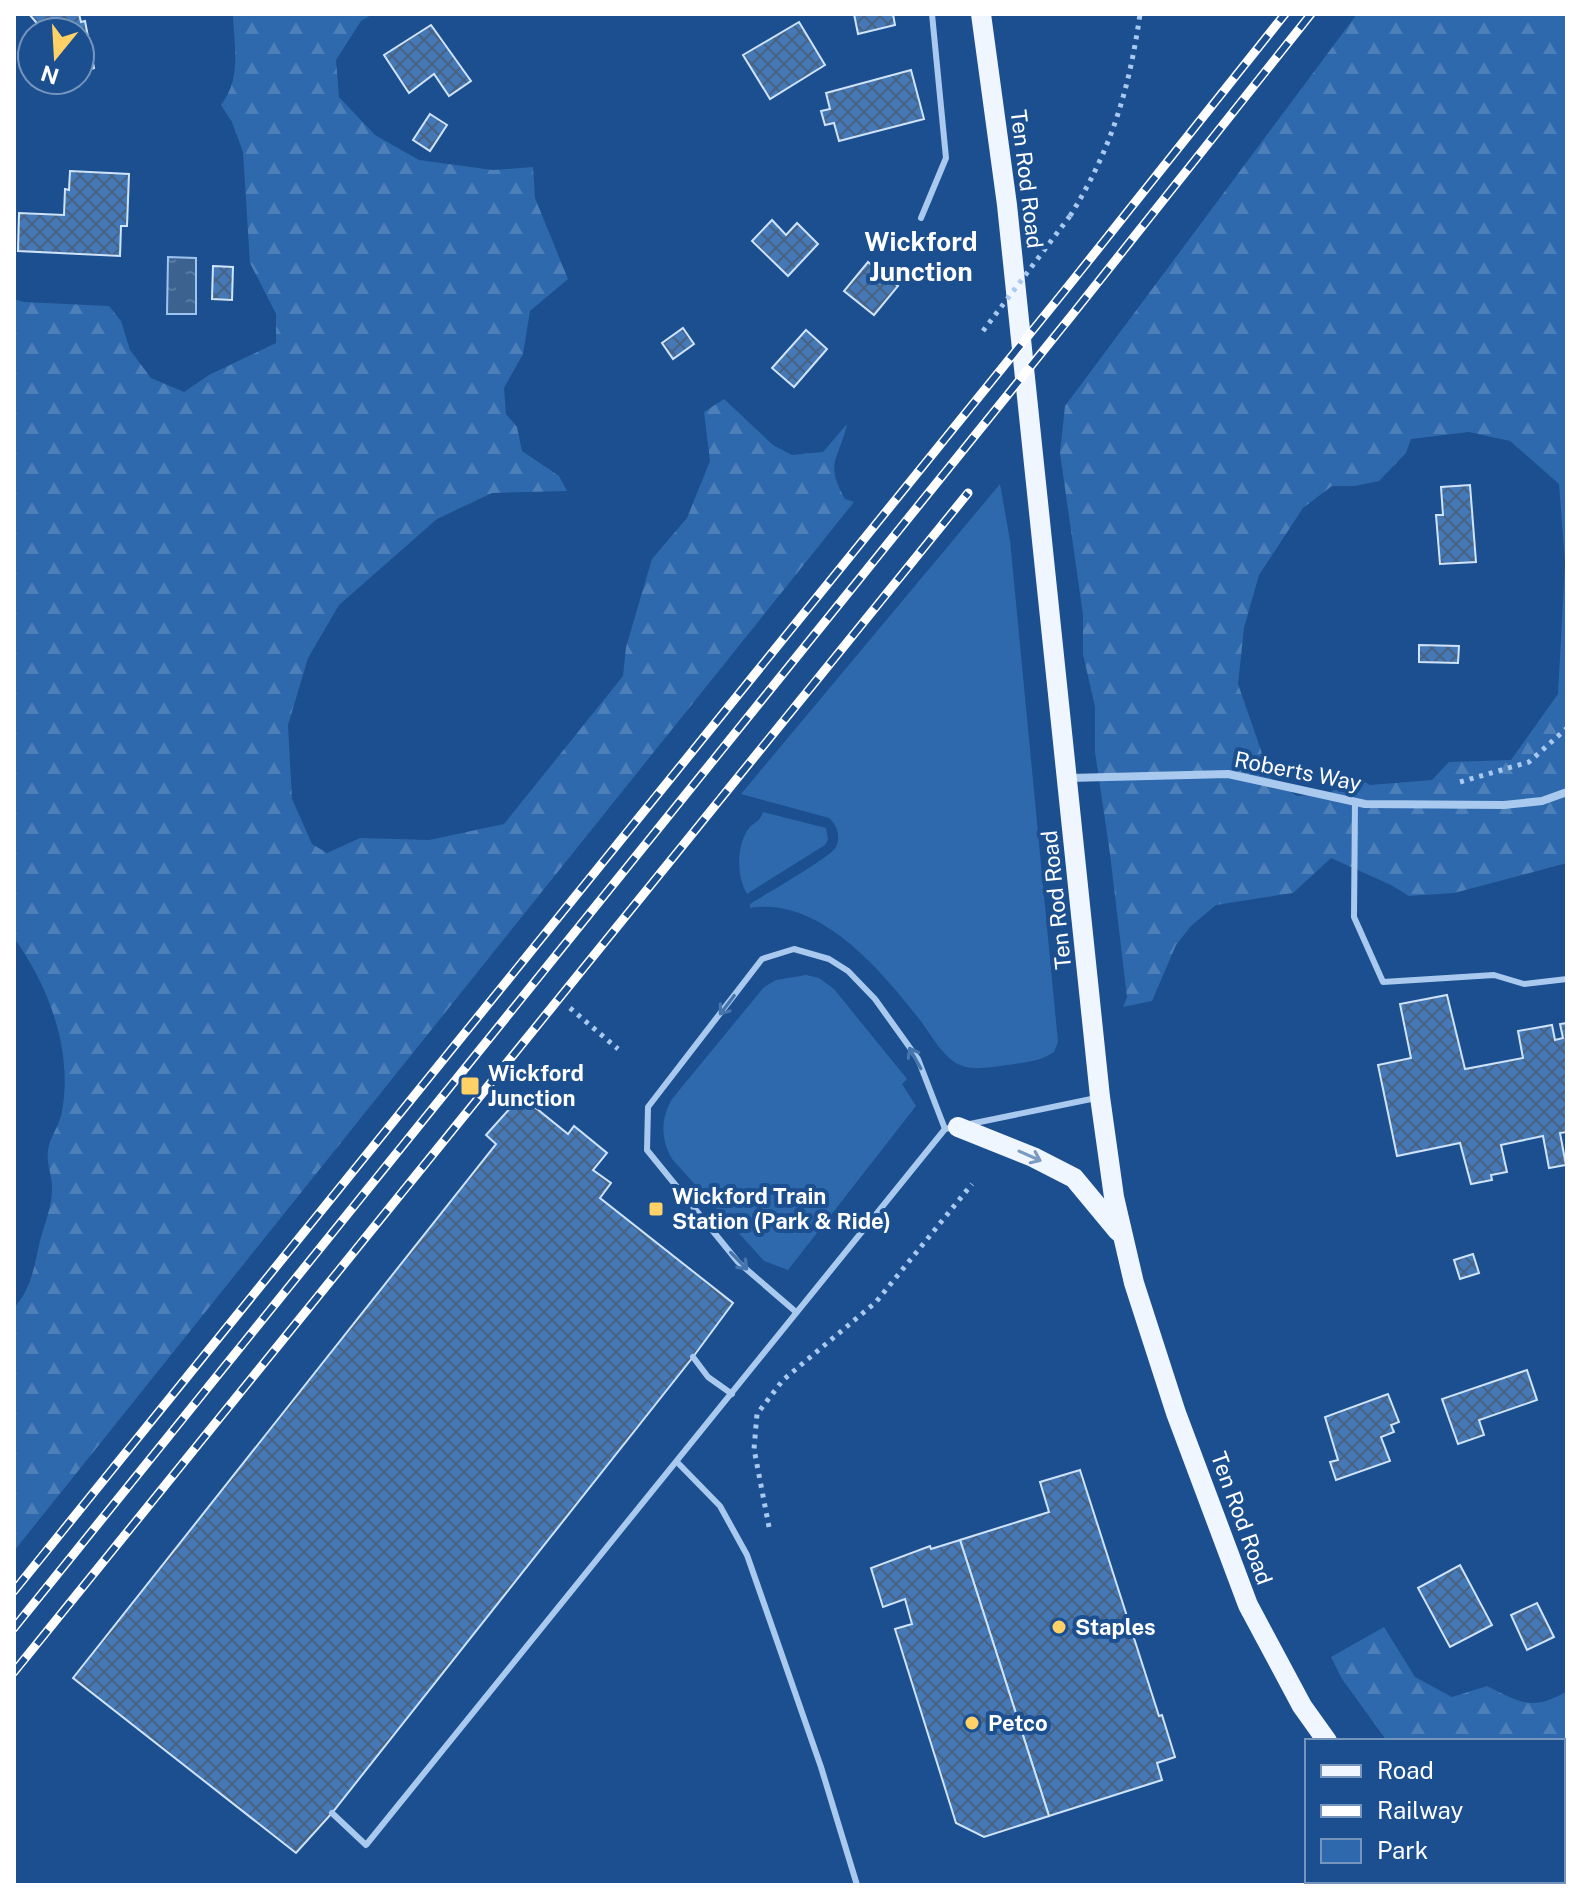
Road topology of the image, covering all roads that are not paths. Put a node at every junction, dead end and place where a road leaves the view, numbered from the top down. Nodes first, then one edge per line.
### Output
1 (932, 14) edge
2 (981, 14) edge
3 (921, 218) dead end
4 (1068, 778) junction
5 (1567, 792) edge
6 (1355, 802) junction
7 (1567, 979) edge
8 (1100, 1097) junction
9 (951, 1128) junction
10 (1123, 1236) junction
11 (796, 1312) junction
12 (693, 1357) dead end
13 (732, 1394) junction
14 (678, 1463) junction
15 (1302, 1706) junction
16 (1310, 1739) edge
17 (1326, 1739) edge
18 (332, 1813) dead end
19 (857, 1885) edge

1 - 3 lane
2 - 4 main road, Ten Rod Road
4 - 6 street, Roberts Way
4 - 8 main road, Ten Rod Road
5 - 6 street, Roberts Way
6 - 7 lane
8 - 9 lane
8 - 10 main road, Ten Rod Road
9 -> 10 main road
9 - 11 lane
9 -> 11 lane
10 - 15 main road, Ten Rod Road
11 - 13 lane
12 - 13 lane
13 - 14 lane
14 - 18 lane
14 - 19 lane
15 - 16 main road
15 - 17 main road, Ten Rod Road

